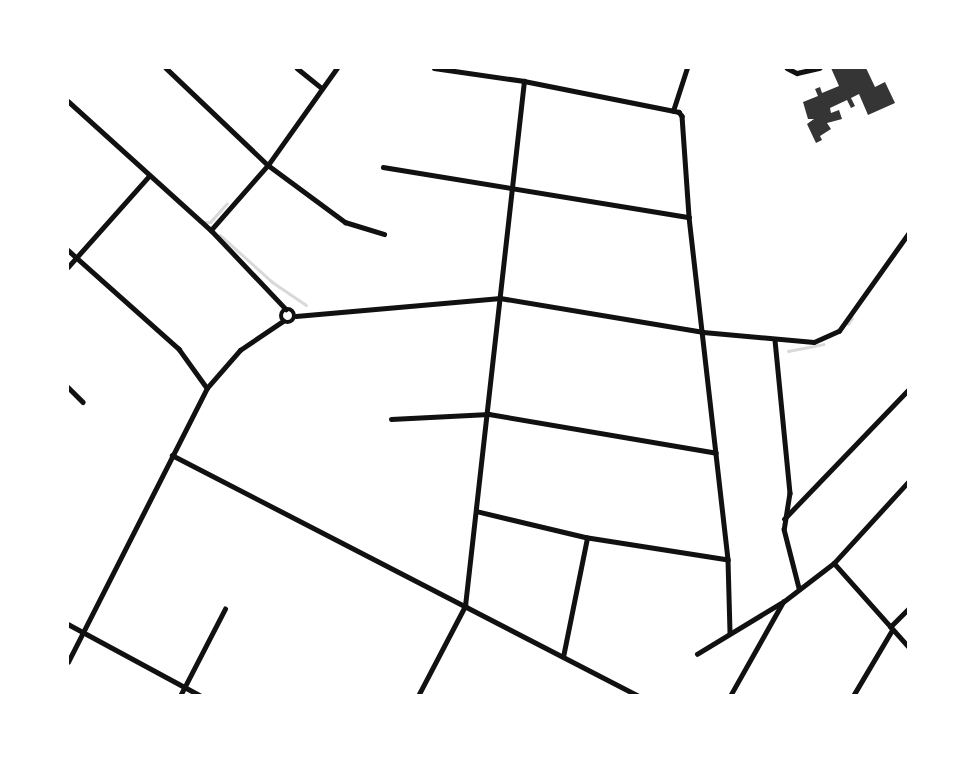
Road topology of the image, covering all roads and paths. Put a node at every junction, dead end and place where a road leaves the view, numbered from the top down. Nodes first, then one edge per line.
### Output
1 (166, 68) edge
2 (297, 68) edge
3 (336, 68) edge
4 (434, 68) edge
5 (687, 68) edge
6 (787, 68) edge
7 (819, 68) edge
8 (524, 82) junction
9 (322, 88) junction
10 (68, 101) edge
11 (673, 111) junction
12 (268, 165) junction
13 (383, 167) dead end
14 (149, 176) junction
15 (512, 188) junction
16 (689, 217) junction
17 (211, 230) junction
18 (384, 234) dead end
19 (908, 234) edge
20 (68, 250) edge
21 (76, 257) junction
22 (68, 267) edge
23 (500, 298) junction
24 (286, 309) junction
25 (296, 316) junction
26 (283, 321) junction
27 (703, 332) junction
28 (775, 340) junction
29 (68, 388) edge
30 (207, 388) junction
31 (908, 390) edge
32 (82, 402) dead end
33 (489, 414) junction
34 (391, 418) dead end
35 (716, 452) junction
36 (172, 455) junction
37 (908, 482) edge
38 (478, 512) junction
39 (784, 520) junction
40 (586, 538) junction
41 (728, 560) junction
42 (834, 563) junction
43 (799, 588) junction
44 (783, 602) junction
45 (465, 606) junction
46 (225, 609) dead end
47 (908, 609) edge
48 (68, 624) edge
49 (891, 628) junction
50 (81, 632) junction
51 (730, 633) junction
52 (908, 646) edge
53 (697, 654) dead end
54 (563, 657) junction
55 (68, 662) edge
56 (184, 687) junction
57 (731, 694) edge
58 (180, 696) edge
59 (201, 696) edge
60 (418, 696) edge
61 (639, 696) edge
62 (738, 696) edge
63 (853, 696) edge

1 - 12 street
2 - 9 street
3 - 9 street
4 - 8 street
5 - 11 street
6 - 7 street
8 - 11 street
8 - 15 street
9 - 12 street
10 - 14 street
11 - 16 street
12 - 17 street
12 - 18 street
13 - 15 street
14 - 17 street
14 - 21 street
15 - 16 street
15 - 23 street
16 - 27 street
17 - 24 street
19 - 28 street
20 - 21 street
21 - 22 street
21 - 30 street
23 - 25 street
23 - 27 street
23 - 33 street
24 - 25 street
24 - 26 street
25 - 26 street
26 - 30 street
27 - 28 street
27 - 35 street
28 - 39 street
29 - 32 street
30 - 36 street
31 - 39 street
33 - 34 street
33 - 35 street
33 - 38 street
35 - 41 street
36 - 45 street
36 - 50 street
37 - 42 street
38 - 40 street
38 - 45 street
39 - 43 street
40 - 41 street
40 - 54 street
41 - 51 street
42 - 43 street
42 - 49 street
43 - 44 street
44 - 51 street
44 - 57 street
45 - 54 street
45 - 60 street
46 - 56 street
47 - 49 street
48 - 50 street
49 - 52 street
49 - 63 street
50 - 55 street
50 - 56 street
51 - 53 street
54 - 61 street
56 - 58 street
56 - 59 street
57 - 62 street

